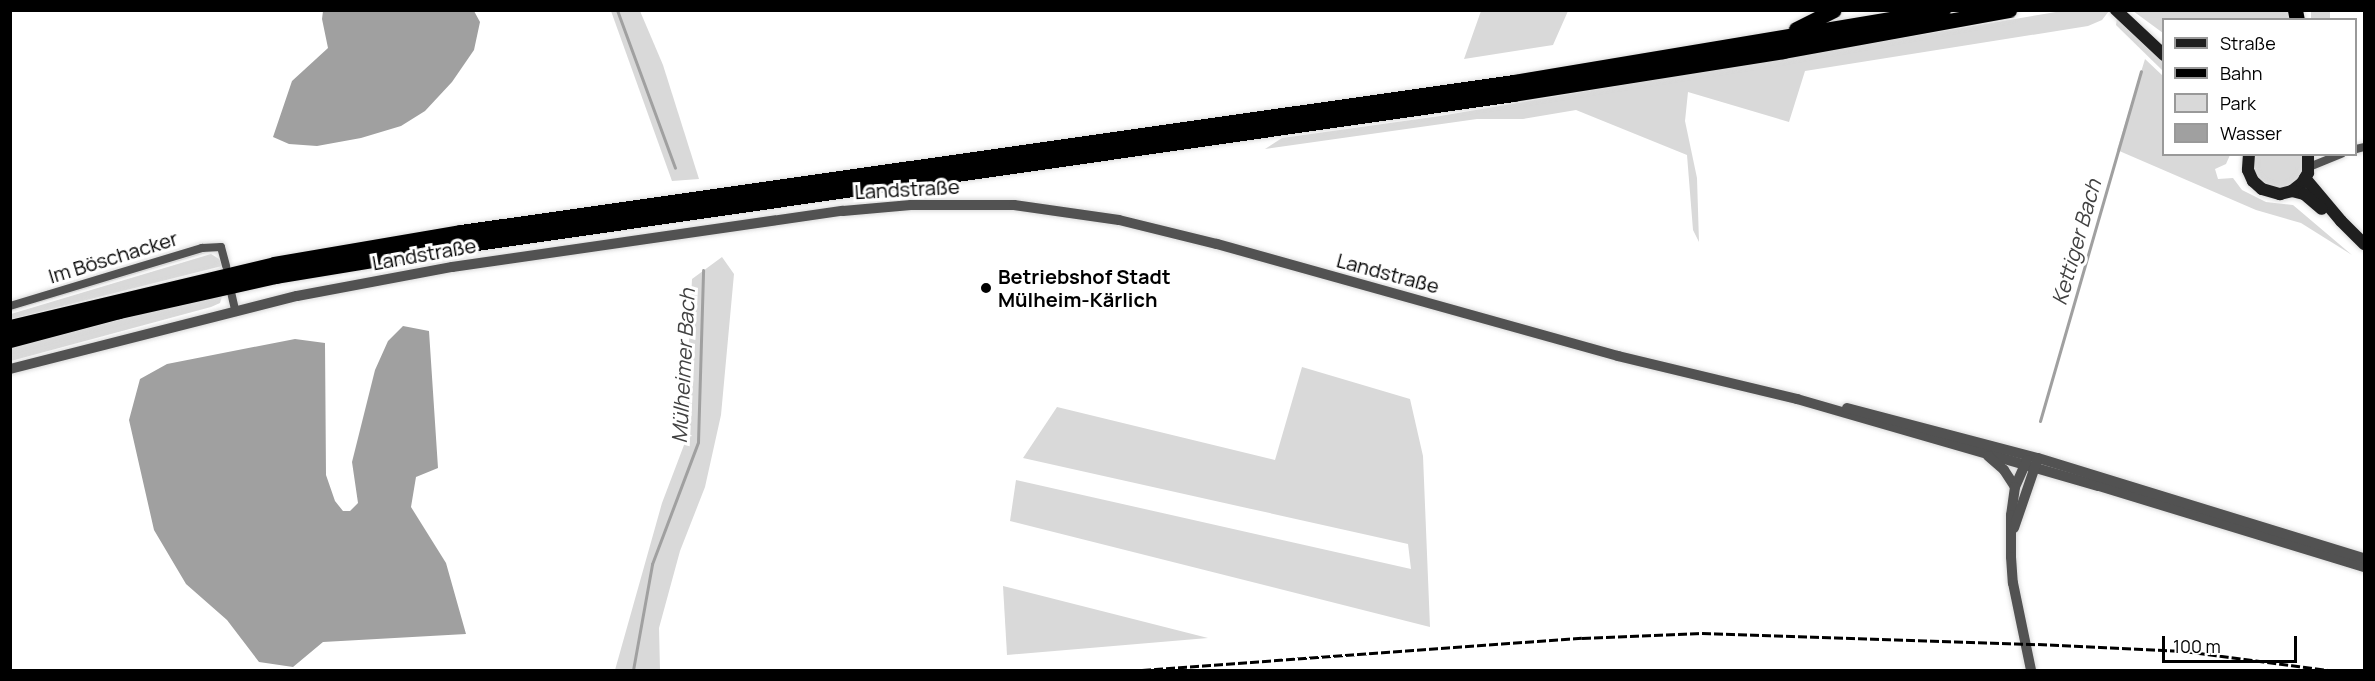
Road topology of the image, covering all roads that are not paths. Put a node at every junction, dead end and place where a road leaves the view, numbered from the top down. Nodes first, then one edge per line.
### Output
1 (1834, 10) edge
2 (1942, 10) edge
3 (2009, 10) edge
4 (2116, 10) edge
5 (1765, 42) junction
6 (2162, 54) edge
7 (2248, 156) edge
8 (2336, 156) edge
9 (2308, 166) edge
10 (2292, 191) junction
11 (2341, 221) junction
12 (2364, 244) edge
13 (226, 266) dead end
14 (231, 292) dead end
15 (10, 306) edge
16 (235, 310) junction
17 (10, 327) edge
18 (10, 340) edge
19 (10, 369) edge
20 (1797, 399) junction
21 (1983, 452) junction
22 (2032, 461) junction
23 (2015, 487) junction
24 (2012, 534) junction
25 (2364, 558) edge
26 (2364, 567) edge
27 (2031, 670) edge

1 - 5 highway
2 - 5 highway
3 - 18 highway
4 - 6 main road
5 - 17 highway
7 - 10 main road
8 - 9 street
9 - 10 main road
9 - 11 main road
10 - 11 main road
11 - 12 main road
13 - 15 street, Im Böschacker
14 - 16 street
16 - 19 street, Landstraße
16 - 20 street, Landstraße
20 - 21 street
20 - 22 street
21 - 22 street
21 - 23 street
22 - 23 street
22 - 24 street
22 - 25 street
22 - 26 street
23 - 24 street
24 - 27 street

